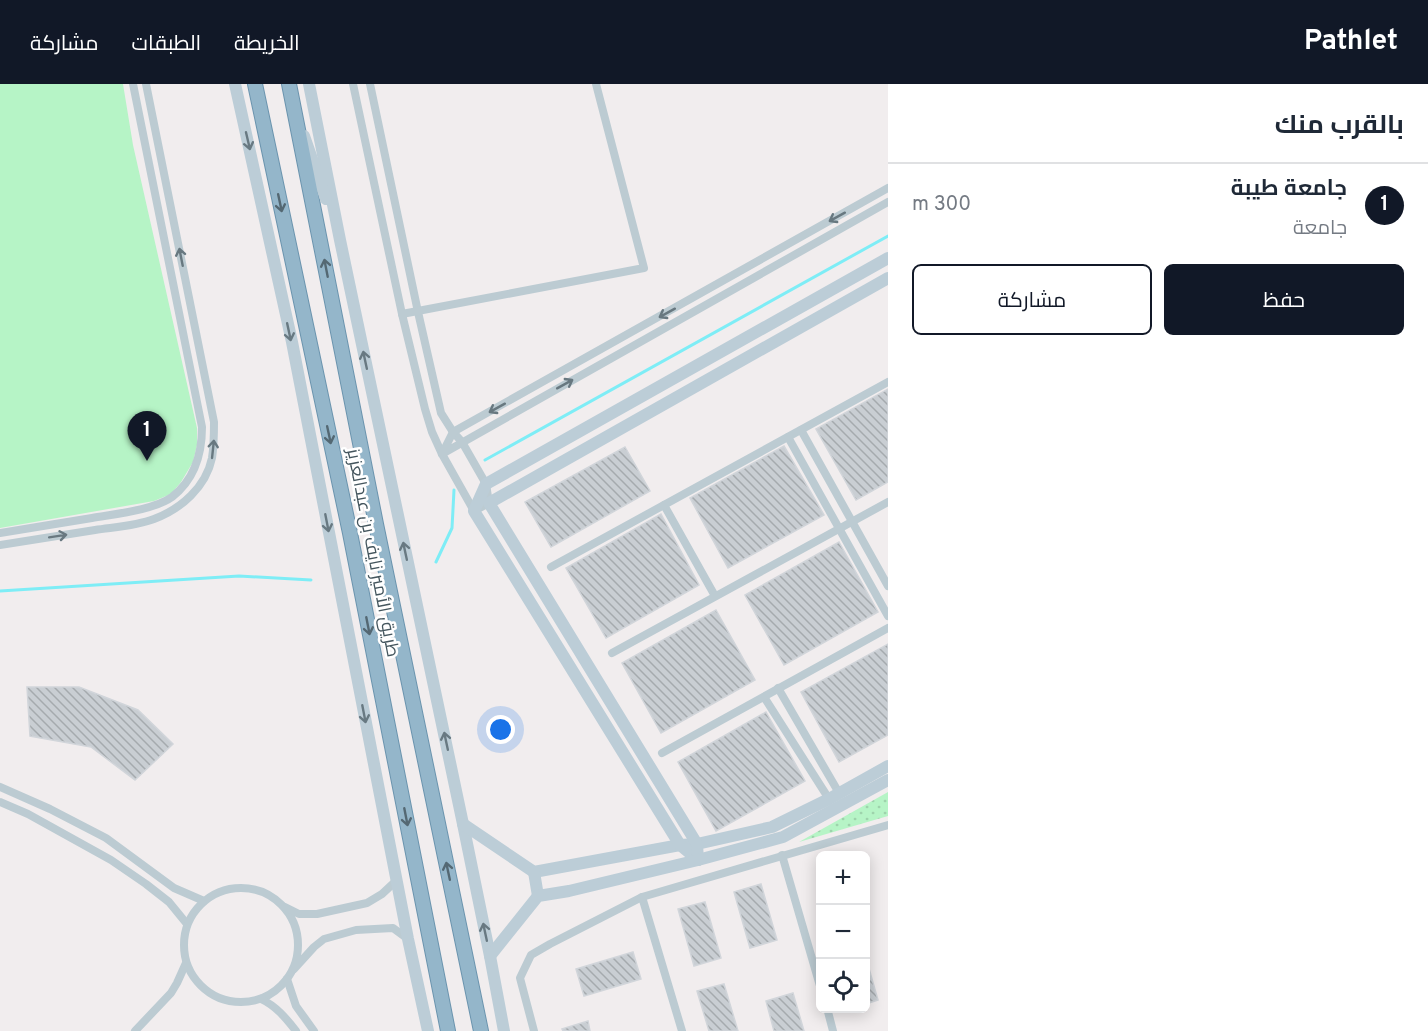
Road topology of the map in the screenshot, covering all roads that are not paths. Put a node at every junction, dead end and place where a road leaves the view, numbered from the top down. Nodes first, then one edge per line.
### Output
1 (133, 84) edge
2 (146, 84) edge
3 (235, 84) edge
4 (255, 84) edge
5 (289, 84) edge
6 (309, 84) edge
7 (353, 84) edge
8 (370, 84) edge
9 (596, 84) edge
10 (295, 111) junction
11 (888, 188) edge
12 (888, 202) edge
13 (340, 240) junction
14 (888, 258) edge
15 (888, 278) edge
16 (418, 312) junction
17 (402, 314) junction
18 (888, 382) edge
19 (801, 430) junction
20 (453, 432) junction
21 (789, 437) junction
22 (462, 442) junction
23 (442, 454) junction
24 (486, 484) junction
25 (888, 502) edge
26 (489, 503) junction
27 (664, 505) junction
28 (474, 511) junction
29 (852, 522) junction
30 (840, 528) junction
31 (0, 533) edge
32 (0, 545) edge
33 (551, 567) dead end
34 (888, 586) edge
35 (715, 596) junction
36 (888, 616) edge
37 (888, 628) edge
38 (612, 653) dead end
39 (778, 688) junction
40 (764, 696) junction
41 (662, 753) dead end
42 (888, 766) edge
43 (888, 780) edge
44 (0, 787) edge
45 (834, 796) junction
46 (0, 802) edge
47 (463, 824) junction
48 (888, 825) edge
49 (680, 844) junction
50 (697, 844) junction
51 (782, 855) junction
52 (698, 861) junction
53 (534, 872) junction
54 (397, 880) junction
55 (538, 896) junction
56 (642, 897) junction
57 (204, 901) junction
58 (283, 906) junction
59 (187, 924) junction
60 (408, 939) junction
61 (490, 956) junction
62 (186, 963) junction
63 (816, 972) edge
64 (289, 976) junction
65 (261, 999) junction
66 (828, 1013) edge
67 (135, 1031) edge
68 (296, 1031) edge
69 (314, 1031) edge
70 (428, 1031) edge
71 (448, 1031) edge
72 (481, 1031) edge
73 (504, 1031) edge
74 (534, 1031) edge
75 (682, 1031) edge
76 (833, 1031) edge

1 - 31 street
32 -> 2 street
3 -> 54 main road
4 -> 71 highway, طريق الأمير نايف بن عبدالعزيز
5 - 10 highway, طريق الأمير نايف بن عبدالعزيز
6 - 13 main road
7 - 17 street
8 - 16 street
9 - 16 street
10 - 13 main road
72 -> 10 highway, طريق الأمير نايف بن عبدالعزيز
11 -> 20 street
22 -> 12 street
47 -> 13 main road
14 - 24 main road
15 - 26 main road
16 - 17 street
16 - 20 street
17 - 23 street
18 - 19 street
19 - 21 street
19 - 29 street
20 - 22 street
20 - 23 street
21 - 27 street
21 - 30 street
22 - 23 street
22 - 24 street
23 - 28 street
24 - 26 street
24 - 28 main road
25 - 29 street
26 - 28 street
26 - 50 main road
27 - 33 street
27 - 35 street
28 - 49 main road
29 - 30 street
29 - 34 street
30 - 35 street
30 - 36 street
35 - 38 street
37 - 39 street
39 - 40 street
39 - 45 street
40 - 41 street
40 - 45 street
42 - 45 main road
43 - 52 main road
44 - 57 street
45 - 50 main road
46 - 59 street
47 - 53 main road
61 -> 47 main road
48 - 51 street
49 - 50 main road
49 - 52 main road
49 - 53 main road
50 - 52 main road
51 - 56 street
51 - 63 street
52 - 55 main road
53 - 55 main road
54 - 58 street
54 - 60 main road
55 - 61 main road
56 - 74 street
56 - 75 street
57 - 58 street
57 - 59 street
58 - 64 street
59 - 62 street
60 - 64 street
60 - 70 main road
61 - 73 main road
62 - 65 street
62 - 67 street
64 - 65 street
64 - 69 street
65 - 68 street
66 - 76 street

